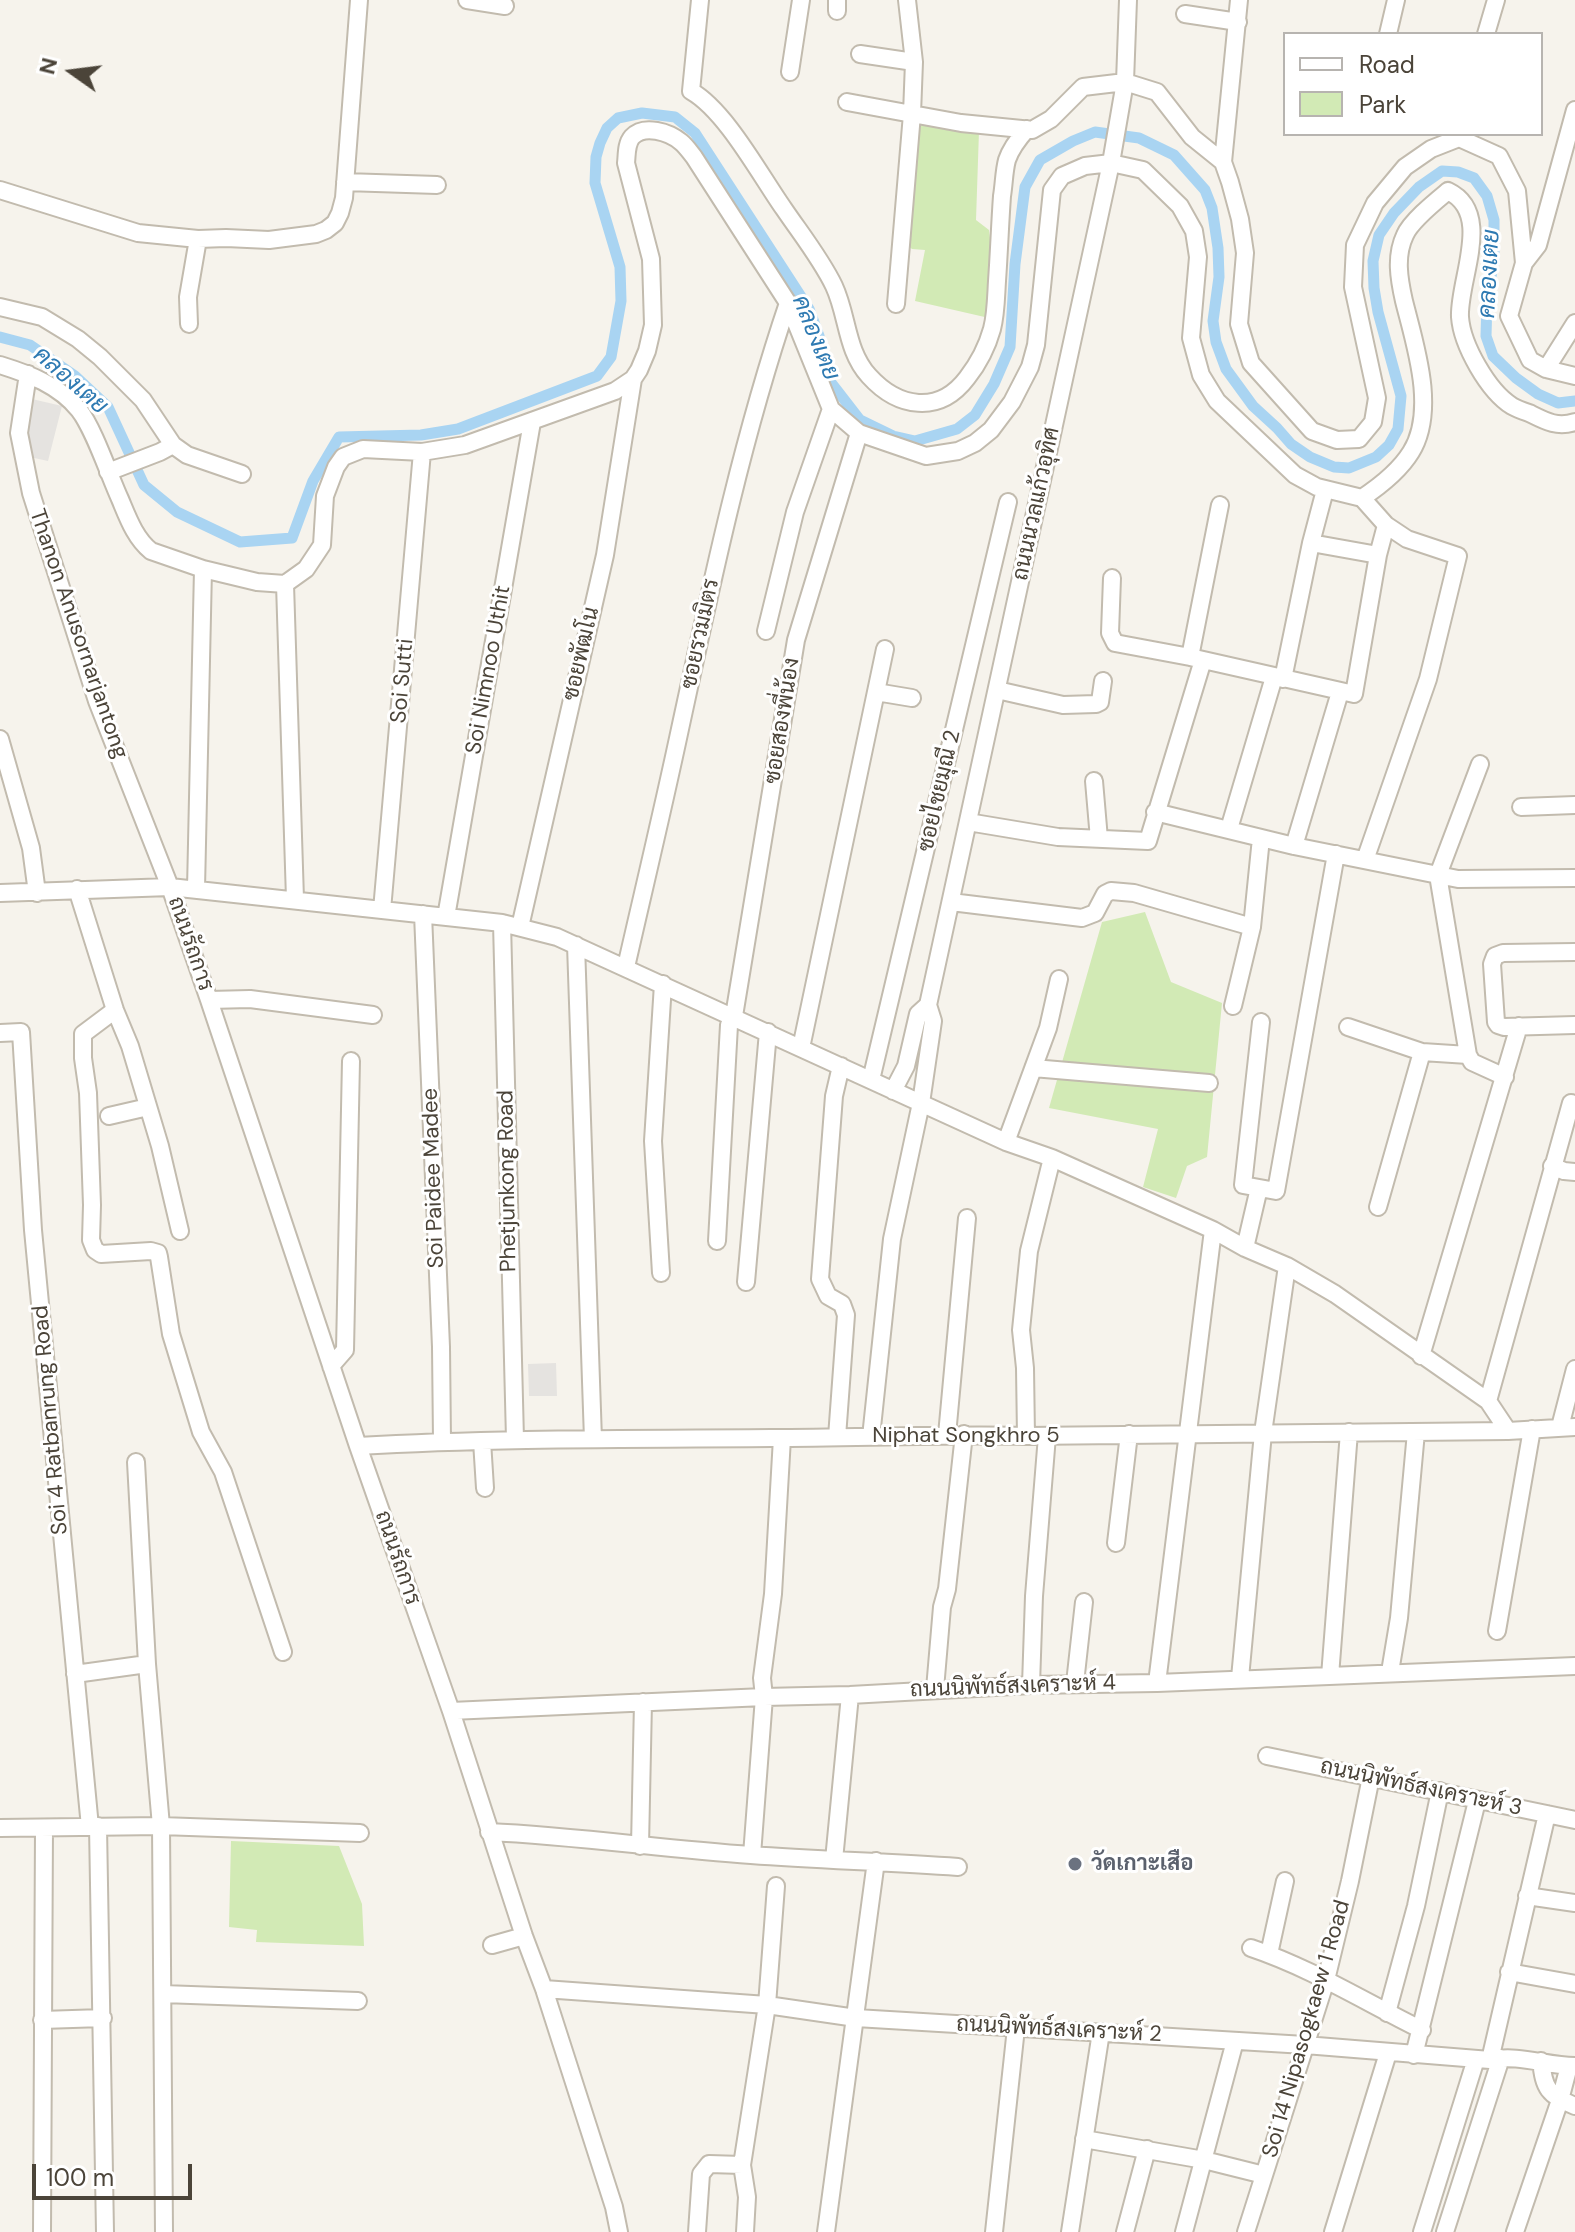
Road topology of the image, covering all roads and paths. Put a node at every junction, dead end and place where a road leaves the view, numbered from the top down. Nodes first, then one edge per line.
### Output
1 (359, 0) edge
2 (467, 0) edge
3 (700, 0) edge
4 (801, 0) edge
5 (907, 0) edge
6 (1128, 0) edge
7 (1239, 0) edge
8 (1396, 0) edge
9 (1496, 0) edge
10 (505, 6) dead end
11 (1185, 14) dead end
12 (1238, 22) junction
13 (1388, 32) edge
14 (1487, 32) edge
15 (860, 54) dead end
16 (914, 62) junction
17 (790, 72) dead end
18 (1124, 89) junction
19 (847, 102) dead end
20 (1575, 110) edge
21 (912, 114) junction
22 (1027, 129) junction
23 (1459, 136) edge
24 (1112, 160) junction
25 (1223, 162) junction
26 (345, 182) junction
27 (437, 185) dead end
28 (0, 190) edge
29 (198, 239) junction
30 (1524, 263) junction
31 (788, 303) junction
32 (896, 304) dead end
33 (0, 307) edge
34 (1575, 323) edge
35 (189, 324) dead end
36 (0, 365) edge
37 (1546, 369) junction
38 (28, 374) junction
39 (1575, 376) edge
40 (633, 379) junction
41 (831, 409) junction
42 (532, 422) junction
43 (1575, 422) edge
44 (859, 433) junction
45 (166, 449) junction
46 (422, 452) junction
47 (112, 470) junction
48 (242, 474) dead end
49 (1325, 490) junction
50 (1362, 498) junction
51 (1008, 502) dead end
52 (1220, 505) dead end
53 (1386, 525) junction
54 (1311, 543) junction
55 (1378, 555) junction
56 (203, 569) junction
57 (1112, 578) dead end
58 (285, 584) junction
59 (766, 631) dead end
60 (885, 649) dead end
61 (1197, 658) junction
62 (1279, 678) junction
63 (1103, 681) dead end
64 (997, 690) junction
65 (876, 692) junction
66 (1347, 693) junction
67 (912, 698) dead end
68 (0, 739) edge
69 (1480, 764) dead end
70 (1094, 781) dead end
71 (1575, 805) edge
72 (1521, 807) dead end
73 (1155, 812) junction
74 (968, 822) junction
75 (1229, 829) junction
76 (1261, 838) junction
77 (1099, 839) junction
78 (1294, 846) junction
79 (1336, 854) junction
80 (1365, 860) junction
81 (1438, 875) junction
82 (1575, 878) edge
83 (170, 887) junction
84 (77, 889) junction
85 (196, 889) junction
86 (0, 893) edge
87 (37, 893) junction
88 (295, 899) junction
89 (951, 902) junction
90 (382, 910) junction
91 (423, 914) junction
92 (446, 917) junction
93 (502, 923) junction
94 (520, 927) junction
95 (1252, 927) junction
96 (576, 945) junction
97 (1575, 952) edge
98 (626, 967) junction
99 (1059, 979) dead end
100 (663, 984) junction
101 (209, 1000) junction
102 (928, 1005) junction
103 (1233, 1006) dead end
104 (115, 1010) junction
105 (373, 1015) dead end
106 (734, 1016) junction
107 (1261, 1022) dead end
108 (1575, 1025) edge
109 (1519, 1026) junction
110 (1348, 1027) dead end
111 (768, 1032) junction
112 (0, 1033) edge
113 (801, 1048) junction
114 (1422, 1052) junction
115 (1468, 1055) junction
116 (351, 1061) dead end
117 (841, 1066) junction
118 (1033, 1068) junction
119 (1505, 1077) junction
120 (871, 1080) junction
121 (1209, 1083) dead end
122 (893, 1091) junction
123 (921, 1103) junction
124 (1571, 1103) dead end
125 (148, 1107) junction
126 (109, 1116) dead end
127 (1006, 1142) junction
128 (1052, 1158) junction
129 (1552, 1166) junction
130 (1575, 1172) edge
131 (1259, 1188) junction
132 (1378, 1207) dead end
133 (967, 1218) dead end
134 (1213, 1230) junction
135 (180, 1231) dead end
136 (717, 1241) dead end
137 (1245, 1248) junction
138 (1287, 1266) junction
139 (661, 1273) dead end
140 (746, 1282) dead end
141 (1421, 1356) junction
142 (331, 1366) junction
143 (1575, 1369) edge
144 (1488, 1401) junction
145 (1567, 1427) edge
146 (1532, 1429) junction
147 (1508, 1431) junction
148 (1349, 1432) junction
149 (1416, 1432) junction
150 (1189, 1433) junction
151 (1263, 1433) junction
152 (1129, 1434) junction
153 (956, 1435) junction
154 (1026, 1436) junction
155 (1047, 1436) junction
156 (837, 1437) junction
157 (871, 1437) junction
158 (782, 1438) junction
159 (515, 1439) junction
160 (593, 1439) junction
161 (442, 1441) junction
162 (482, 1441) junction
163 (358, 1446) junction
164 (136, 1462) dead end
165 (485, 1488) dead end
166 (1116, 1543) dead end
167 (1084, 1602) dead end
168 (1497, 1631) dead end
169 (283, 1652) dead end
170 (147, 1664) junction
171 (1575, 1666) edge
172 (1390, 1672) junction
173 (75, 1674) junction
174 (1330, 1676) junction
175 (1240, 1678) junction
176 (1075, 1683) junction
177 (1157, 1683) junction
178 (1031, 1685) junction
179 (935, 1689) junction
180 (850, 1695) junction
181 (764, 1697) junction
182 (643, 1702) junction
183 (451, 1711) junction
184 (1267, 1756) dead end
185 (1371, 1777) junction
186 (1440, 1791) junction
187 (1477, 1801) junction
188 (1547, 1814) junction
189 (1575, 1820) edge
190 (161, 1826) junction
191 (94, 1827) junction
192 (0, 1828) edge
193 (44, 1828) junction
194 (489, 1832) junction
195 (360, 1833) dead end
196 (640, 1846) junction
197 (752, 1855) junction
198 (834, 1860) junction
199 (876, 1861) junction
200 (958, 1867) dead end
201 (1285, 1881) dead end
202 (776, 1886) dead end
203 (1527, 1896) junction
204 (1575, 1903) edge
205 (524, 1936) junction
206 (492, 1945) dead end
207 (1251, 1948) dead end
208 (1269, 1954) junction
209 (1509, 1972) junction
210 (1326, 1980) junction
211 (1575, 1984) edge
212 (544, 1989) junction
213 (163, 1994) junction
214 (358, 2001) dead end
215 (767, 2005) junction
216 (1387, 2013) junction
217 (103, 2018) junction
218 (856, 2018) junction
219 (42, 2020) junction
220 (1016, 2028) junction
221 (1422, 2030) junction
222 (1101, 2032) junction
223 (1235, 2041) junction
224 (1305, 2045) junction
225 (1388, 2053) junction
226 (1414, 2055) junction
227 (1489, 2059) junction
228 (1541, 2061) junction
229 (1572, 2066) edge
230 (1568, 2103) edge
231 (1084, 2139) junction
232 (1147, 2149) junction
233 (1204, 2160) junction
234 (742, 2165) junction
235 (1264, 2175) junction
236 (42, 2232) edge
237 (105, 2232) edge
238 (164, 2232) edge
239 (619, 2232) edge
240 (697, 2232) edge
241 (745, 2232) edge
242 (826, 2232) edge
243 (994, 2232) edge
244 (1070, 2232) edge
245 (1125, 2232) edge
246 (1184, 2232) edge
247 (1246, 2232) edge
248 (1333, 2232) edge
249 (1422, 2232) edge
250 (1445, 2232) edge
251 (1515, 2232) edge

1 - 26 street
2 - 10 street
3 - 22 street
4 - 17 street
5 - 16 street
6 - 18 street, ถนนนวลแก้วอุทิศ
7 - 12 street
8 - 13 street
9 - 14 street
11 - 12 street
12 - 25 street
15 - 16 street
16 - 21 street
18 - 22 street
18 - 24 street, ถนนนวลแก้วอุทิศ
18 - 25 street
19 - 21 street
20 - 30 street
21 - 22 street
21 - 32 street
23 - 25 street
23 - 30 street
24 - 44 street
24 - 49 street
24 - 64 street, ถนนนวลแก้วอุทิศ
26 - 27 street
26 - 29 street
28 - 29 street
29 - 35 street
30 - 37 street
31 - 40 street, ซอยพัฒโน
31 - 41 street
31 - 98 street, ซอยรวมมิตร
33 - 45 street
34 - 37 street
36 - 38 street
37 - 39 street
38 - 47 street
38 - 83 street, Thanon Anusornarjantong
40 - 42 street
40 - 94 street, ซอยพัฒโน
41 - 44 street
41 - 59 street
42 - 46 street
42 - 92 street, Soi Nimnoo Uthit
43 - 50 street
44 - 106 street, ซอยสองพี่น้อง
45 - 47 street
45 - 48 street
46 - 58 street
46 - 90 street, Soi Sutti
47 - 56 street
49 - 50 street
49 - 54 street
50 - 53 street
51 - 120 street, ซอยไชยมุณี 2
52 - 61 street
53 - 55 street
53 - 80 street
54 - 55 street
54 - 62 street
55 - 66 street
56 - 58 street
56 - 85 street
57 - 61 street
58 - 88 street
60 - 65 street
61 - 62 street
61 - 73 street
62 - 66 street
62 - 75 street
63 - 64 street
64 - 74 street, ถนนนวลแก้วอุทิศ
65 - 67 street
65 - 113 street
66 - 78 street
68 - 87 street
69 - 81 street
70 - 77 street
71 - 72 street
73 - 75 street
73 - 77 street
74 - 77 street
74 - 89 street, ถนนนวลแก้วอุทิศ
75 - 76 street
76 - 78 street
76 - 95 street
78 - 79 street
79 - 80 street
79 - 131 street
80 - 81 street
81 - 82 street
81 - 115 street
83 - 84 street
83 - 85 street
83 - 101 street, ถนนรัถการ
84 - 87 street
84 - 104 street
85 - 88 street
86 - 87 street
88 - 90 street
89 - 95 street
89 - 102 street, ถนนนวลแก้วอุทิศ
90 - 91 street
91 - 92 street
91 - 161 street, Soi Paidee Madee
92 - 93 street
93 - 94 street
93 - 159 street, Phetjunkong Road
94 - 96 street
95 - 103 street
96 - 98 street
96 - 160 street
97 - 109 street
98 - 100 street
99 - 118 street
100 - 106 street
100 - 139 street
101 - 105 street
101 - 142 street, ถนนรัถการ
102 - 122 street, ถนนนวลแก้วอุทิศ
102 - 123 street, ถนนนวลแก้วอุทิศ
104 - 125 street
104 - 169 street
106 - 111 street
106 - 136 street, ซอยสองพี่น้อง
107 - 131 street
108 - 109 street
109 - 119 street
110 - 114 street
111 - 113 street
111 - 140 street
112 - 173 street, Soi 4 Ratbanrung Road
113 - 117 street
114 - 115 street
114 - 132 street
115 - 119 street
116 - 142 street
117 - 120 street
117 - 156 street
118 - 121 street
118 - 127 street
119 - 141 street
120 - 122 street
122 - 123 street
123 - 127 street
123 - 157 street, ถนนนวลแก้วอุทิศ
124 - 129 street
125 - 126 street
125 - 135 street
127 - 128 street
128 - 134 street
128 - 154 street
129 - 130 street
129 - 144 street
131 - 137 street
133 - 153 street
134 - 137 street
134 - 150 street
137 - 138 street
138 - 141 street
138 - 151 street
141 - 144 street
142 - 163 street, ถนนรัถการ
143 - 145 street
144 - 147 street
145 - 146 street, Niphat Songkhro 5
146 - 147 street, Niphat Songkhro 5
146 - 168 street
147 - 149 street, Niphat Songkhro 5
148 - 149 street, Niphat Songkhro 5
148 - 151 street, Niphat Songkhro 5
148 - 174 street
149 - 172 street
150 - 151 street, Niphat Songkhro 5
150 - 152 street, Niphat Songkhro 5
150 - 177 street
151 - 175 street
152 - 155 street, Niphat Songkhro 5
152 - 166 street
153 - 154 street, Niphat Songkhro 5
153 - 157 street, Niphat Songkhro 5
153 - 179 street
154 - 155 street, Niphat Songkhro 5
155 - 178 street
156 - 157 street, Niphat Songkhro 5
156 - 158 street, Niphat Songkhro 5
158 - 160 street, Niphat Songkhro 5
158 - 181 street
159 - 160 street, Niphat Songkhro 5
159 - 162 street, Niphat Songkhro 5
161 - 162 street, Niphat Songkhro 5
161 - 163 street, Niphat Songkhro 5
162 - 165 street
163 - 183 street, ถนนรัถการ
164 - 170 street
167 - 176 street
170 - 173 street
170 - 190 street
171 - 172 street, ถนนนิพัทธ์สงเคราะห์ 4
172 - 174 street, ถนนนิพัทธ์สงเคราะห์ 4
173 - 191 street, Soi 4 Ratbanrung Road
174 - 175 street, ถนนนิพัทธ์สงเคราะห์ 4
175 - 177 street, ถนนนิพัทธ์สงเคราะห์ 4
176 - 177 street, ถนนนิพัทธ์สงเคราะห์ 4
176 - 178 street, ถนนนิพัทธ์สงเคราะห์ 4
178 - 179 street, ถนนนิพัทธ์สงเคราะห์ 4
179 - 180 street, ถนนนิพัทธ์สงเคราะห์ 4
180 - 181 street, ถนนนิพัทธ์สงเคราะห์ 4
180 - 198 street
181 - 182 street, ถนนนิพัทธ์สงเคราะห์ 4
181 - 197 street
182 - 183 street, ถนนนิพัทธ์สงเคราะห์ 4
182 - 196 street
183 - 194 street, ถนนรัถการ
184 - 185 street, ถนนนิพัทธ์สงเคราะห์ 3
185 - 186 street, ถนนนิพัทธ์สงเคราะห์ 3
185 - 210 street, Soi 14 Nipasogkaew 1 Road
186 - 187 street, ถนนนิพัทธ์สงเคราะห์ 3
186 - 216 street
187 - 188 street, ถนนนิพัทธ์สงเคราะห์ 3
187 - 221 street
188 - 189 street, ถนนนิพัทธ์สงเคราะห์ 3
188 - 203 street
190 - 191 street
190 - 195 street
190 - 213 street
191 - 193 street
191 - 217 street, Soi 4 Ratbanrung Road
192 - 193 street
193 - 219 street
194 - 196 street
194 - 205 street, ถนนรัถการ
196 - 197 street
197 - 198 street
198 - 199 street
199 - 200 street
199 - 218 street
201 - 208 street
202 - 215 street
203 - 204 street
203 - 209 street
205 - 206 street
205 - 212 street, ถนนรัถการ
207 - 208 street
208 - 210 street
209 - 211 street
209 - 227 street
210 - 216 street
210 - 224 street, Soi 14 Nipasogkaew 1 Road
212 - 215 street, ถนนนิพัทธ์สงเคราะห์ 2
212 - 239 street, ถนนรัถการ
213 - 214 street
213 - 238 street
215 - 218 street, ถนนนิพัทธ์สงเคราะห์ 2
215 - 234 street
216 - 221 street
217 - 219 street
217 - 237 street, Soi 4 Ratbanrung Road
218 - 220 street, ถนนนิพัทธ์สงเคราะห์ 2
218 - 242 street
219 - 236 street
220 - 222 street, ถนนนิพัทธ์สงเคราะห์ 2
220 - 243 street
221 - 226 street
222 - 223 street, ถนนนิพัทธ์สงเคราะห์ 2
222 - 231 street
223 - 224 street, ถนนนิพัทธ์สงเคราะห์ 2
223 - 233 street
224 - 225 street, ถนนนิพัทธ์สงเคราะห์ 2
224 - 235 street, Soi 14 Nipasogkaew 1 Road
225 - 226 street, ถนนนิพัทธ์สงเคราะห์ 2
225 - 248 street
226 - 227 street, ถนนนิพัทธ์สงเคราะห์ 2
227 - 228 street, ถนนนิพัทธ์สงเคราะห์ 2
227 - 249 street
227 - 250 street
228 - 229 street, ถนนนิพัทธ์สงเคราะห์ 2
228 - 230 street
229 - 230 street
230 - 251 street
231 - 232 street
231 - 244 street
232 - 233 street
232 - 245 street
233 - 235 street
233 - 246 street
234 - 240 street
234 - 241 street
235 - 247 street, Soi 14 Nipasogkaew 1 Road

